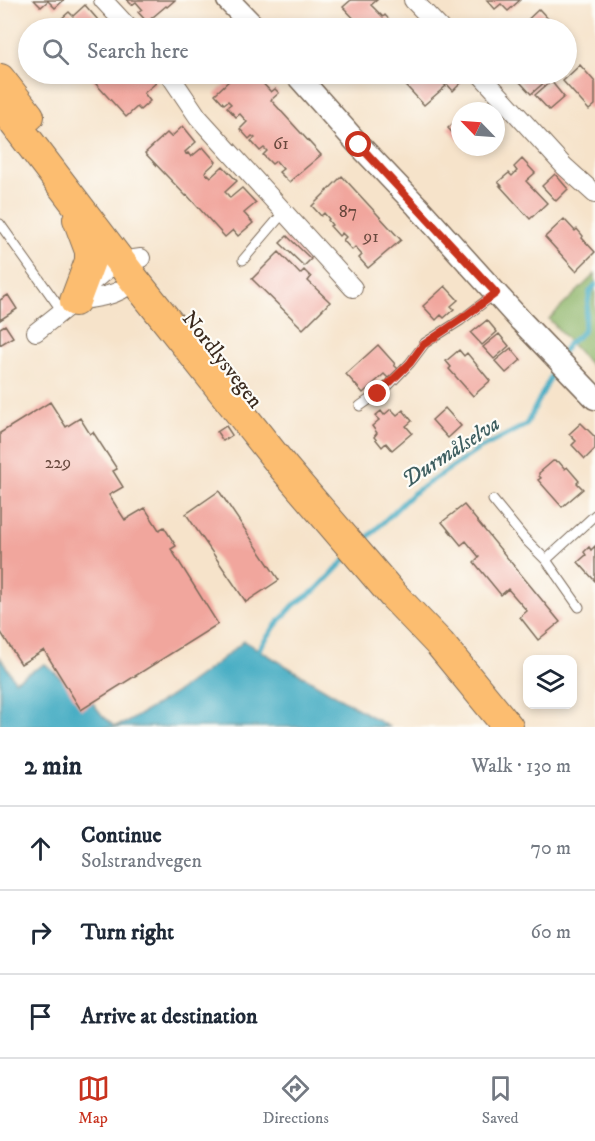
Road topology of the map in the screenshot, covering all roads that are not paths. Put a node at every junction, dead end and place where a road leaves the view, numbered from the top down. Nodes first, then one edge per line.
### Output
1 (103, 0) edge
2 (228, 0) edge
3 (413, 0) edge
4 (120, 18) edge
5 (245, 18) edge
6 (430, 18) edge
7 (0, 79) edge
8 (176, 84) edge
9 (305, 84) edge
10 (489, 84) edge
11 (0, 104) edge
12 (595, 194) edge
13 (70, 196) junction
14 (284, 212) junction
15 (0, 224) edge
16 (243, 260) dead end
17 (131, 265) junction
18 (353, 288) dead end
19 (496, 293) junction
20 (69, 306) junction
21 (36, 332) dead end
22 (595, 399) edge
23 (360, 406) dead end
24 (493, 500) dead end
25 (595, 515) edge
26 (546, 560) junction
27 (579, 607) dead end
28 (508, 727) edge

1 - 4 street
2 - 5 street
3 - 6 street
7 - 17 highway, Nordlysvegen
8 - 14 street
9 - 19 street
10 - 12 street
11 - 13 highway, Nordlysvegen
13 - 17 highway, Nordlysvegen
13 - 20 highway
14 - 16 lane
14 - 18 street
15 - 20 lane
17 - 20 street
17 - 20 street
17 - 28 highway, Nordlysvegen
19 - 22 street
19 - 23 lane
20 - 21 street
24 - 26 lane
25 - 26 lane
26 - 27 lane

